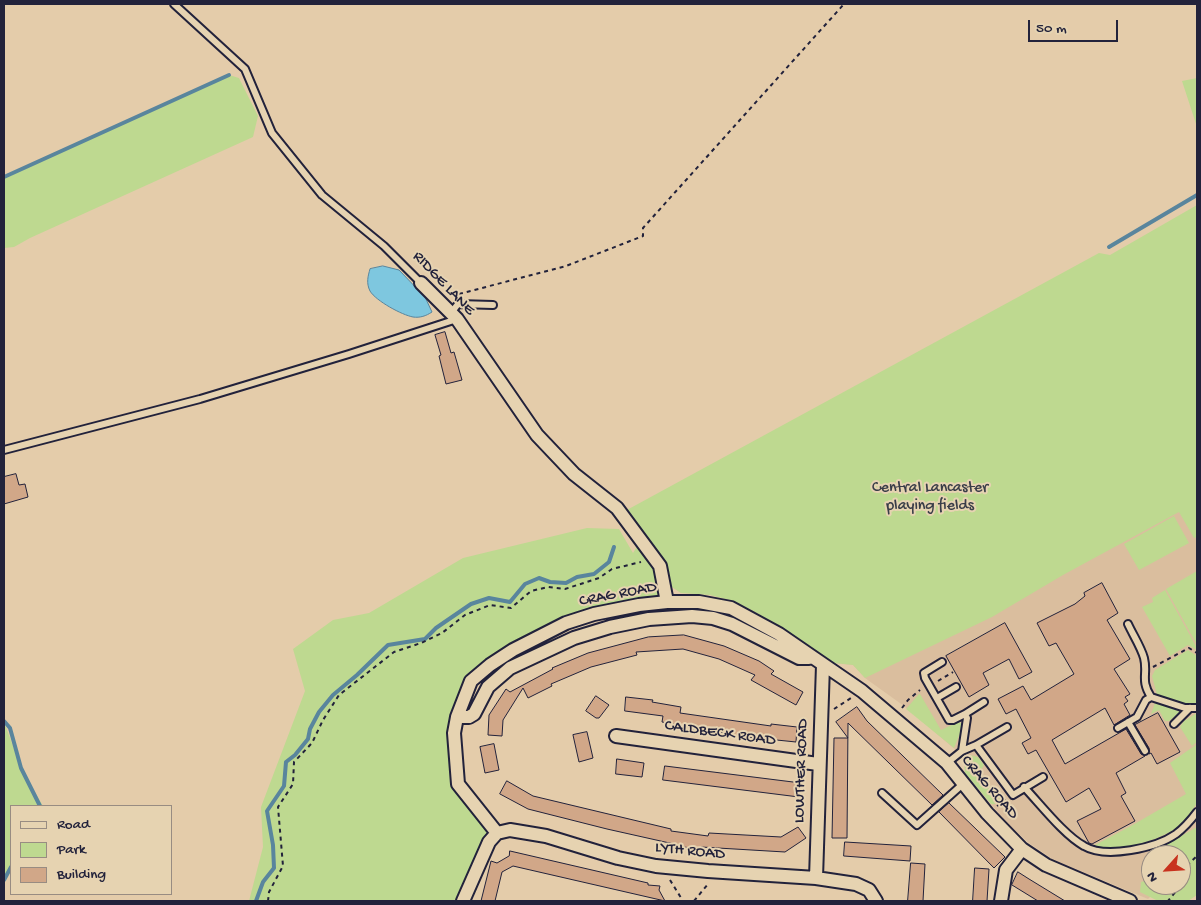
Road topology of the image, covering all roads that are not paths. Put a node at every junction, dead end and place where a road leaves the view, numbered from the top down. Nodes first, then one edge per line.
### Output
1 (174, 4) edge
2 (421, 284) joint
3 (493, 305) dead end
4 (450, 313) junction
5 (4, 450) edge
6 (667, 602) junction
7 (1128, 624) dead end
8 (817, 662) junction
9 (942, 662) dead end
10 (956, 687) dead end
11 (1151, 697) junction
12 (937, 698) junction
13 (984, 702) dead end
14 (1194, 708) edge
15 (965, 714) junction
16 (457, 717) junction
17 (1128, 722) junction
18 (1174, 724) dead end
19 (1007, 727) dead end
20 (1118, 728) dead end
21 (616, 736) dead end
22 (976, 745) junction
23 (962, 751) junction
24 (1145, 751) dead end
25 (947, 763) junction
26 (818, 764) junction
27 (1043, 777) dead end
28 (964, 783) junction
29 (1024, 787) junction
30 (882, 793) dead end
31 (1197, 812) edge
32 (497, 833) junction
33 (1022, 849) junction
34 (816, 878) junction
35 (463, 901) edge
36 (876, 901) edge
37 (1001, 901) edge
38 (1130, 901) edge

1 - 2 lane, RIDGE LANE
2 - 4 street, RIDGE LANE
3 - 4 lane
4 - 5 lane
4 - 6 street, RIDGE LANE
6 - 8 street, CRAG ROAD
6 - 16 street, CRAG ROAD
7 - 11 lane
8 - 16 street, CRAG ROAD
8 - 25 street, CRAG ROAD
8 - 26 street, LOWTHER ROAD
9 - 12 lane
10 - 12 lane
11 - 14 lane
11 - 17 lane
12 - 15 lane
13 - 15 lane
14 - 18 lane
15 - 23 lane
16 - 32 street, CRAG ROAD
17 - 20 lane
17 - 24 lane
19 - 22 lane
21 - 26 street, CALDBECK ROAD
22 - 23 lane
22 - 29 lane
23 - 25 lane
25 - 28 street, CRAG ROAD
26 - 34 street, LOWTHER ROAD
27 - 29 lane
28 - 30 lane
28 - 33 street, CRAG ROAD
29 - 31 lane
32 - 34 street, LYTH ROAD
32 - 35 street
33 - 37 street
33 - 38 street, CRAG ROAD
34 - 36 street, LYTH ROAD

